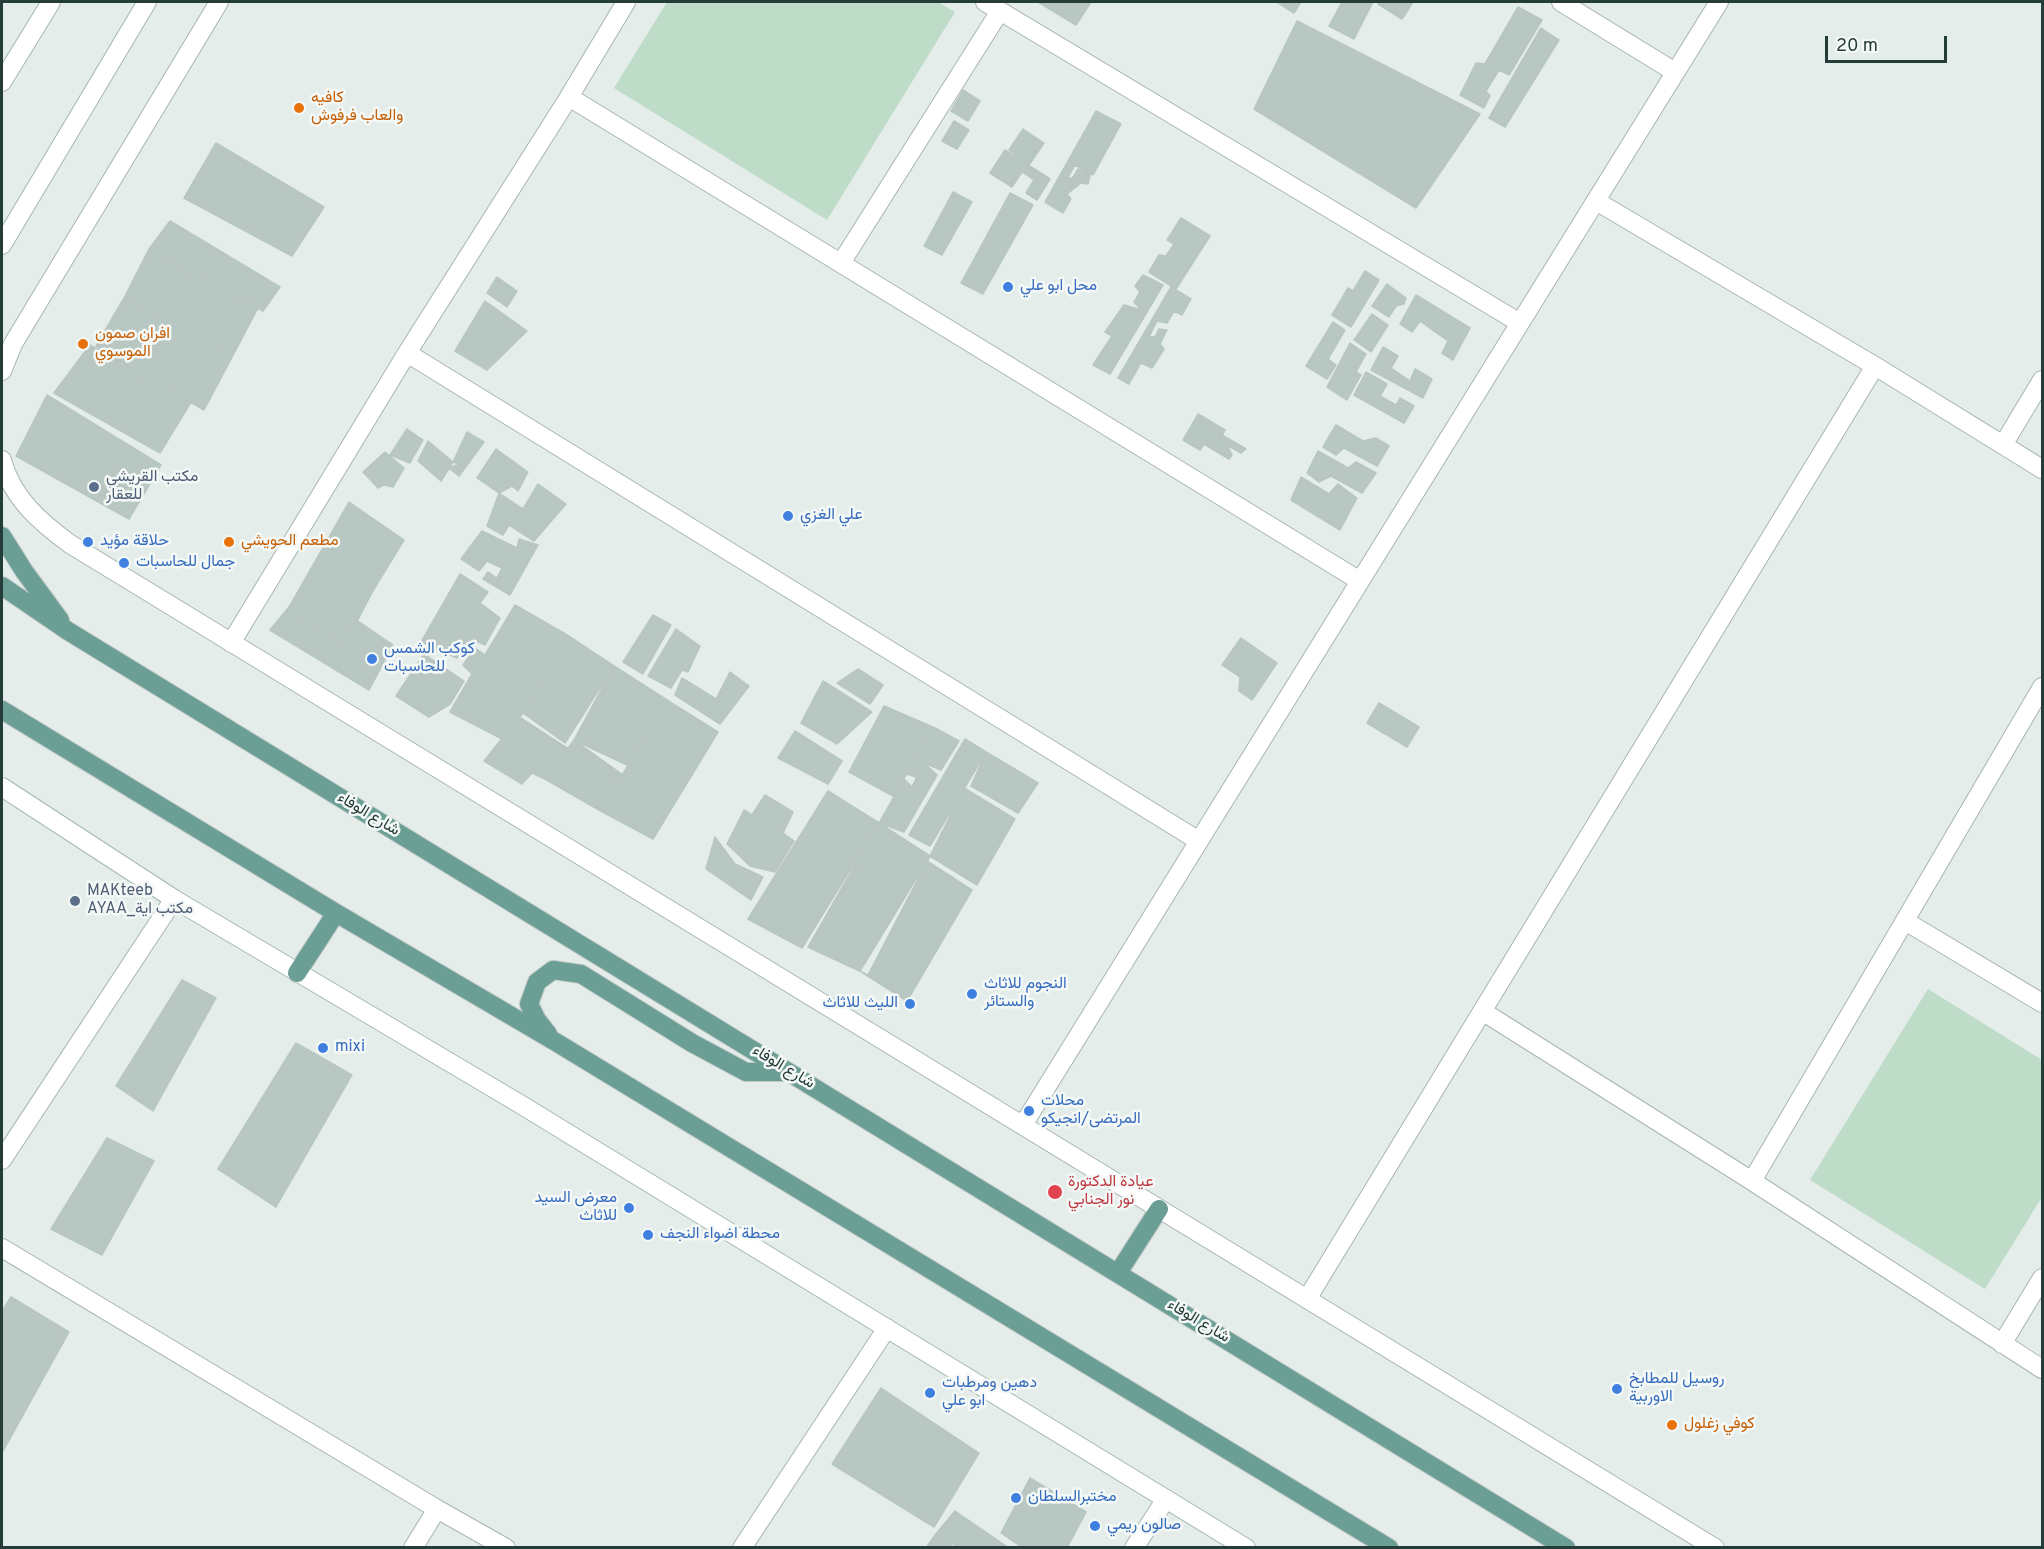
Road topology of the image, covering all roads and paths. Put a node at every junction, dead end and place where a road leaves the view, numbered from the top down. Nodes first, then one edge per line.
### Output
1 (51, 2) edge
2 (147, 2) edge
3 (219, 2) edge
4 (627, 2) edge
5 (1561, 2) edge
6 (1719, 2) edge
7 (992, 6) edge
8 (1675, 72) junction
9 (2, 82) edge
10 (569, 97) junction
11 (1596, 201) junction
12 (2, 245) edge
13 (841, 263) junction
14 (1520, 323) junction
15 (407, 353) junction
16 (1875, 366) junction
17 (2, 371) edge
18 (2043, 380) edge
19 (2003, 445) junction
20 (2, 460) edge
21 (2043, 469) edge
22 (2, 536) edge
23 (1360, 580) junction
24 (2, 586) edge
25 (68, 631) junction
26 (231, 643) junction
27 (2043, 687) edge
28 (2, 710) edge
29 (2, 787) edge
30 (1199, 841) junction
31 (174, 899) junction
32 (336, 913) junction
33 (1905, 921) junction
34 (297, 973) junction
35 (2043, 1003) edge
36 (1482, 1011) junction
37 (554, 1041) junction
38 (789, 1072) junction
39 (1023, 1125) junction
40 (2, 1160) edge
41 (1752, 1181) junction
42 (1159, 1209) junction
43 (2, 1248) edge
44 (1118, 1273) junction
45 (2043, 1278) edge
46 (1307, 1299) junction
47 (887, 1328) junction
48 (2002, 1344) junction
49 (2043, 1369) edge
50 (1166, 1499) junction
51 (436, 1509) junction
52 (413, 1548) edge
53 (506, 1548) edge
54 (742, 1548) edge
55 (1134, 1548) edge
56 (1246, 1548) edge
57 (1389, 1548) edge
58 (1566, 1548) edge
59 (1715, 1548) edge

1 - 9 street
2 - 12 street
3 - 17 street
4 - 10 street
5 - 8 street
6 - 8 street
7 - 13 street
7 - 14 street
8 - 11 street
10 - 13 street
10 - 15 street
11 - 14 street
11 - 16 street
13 - 23 street
14 - 23 street
15 - 26 street
15 - 30 street
16 - 19 street
16 - 36 street
18 - 19 street
19 - 21 street
20 - 26 street
22 - 25 main road
23 - 30 street
24 - 25 main road, شارع الوفاء
25 - 38 main road, شارع الوفاء
26 - 39 street
27 - 33 street
28 - 32 main road
29 - 31 street
30 - 39 street
31 - 34 street
31 - 40 street
32 - 34 main road
32 - 37 main road
33 - 35 street
33 - 41 street
34 - 47 street
36 - 41 street
36 - 46 street
37 - 38 main road
37 - 57 main road
38 - 44 main road, شارع الوفاء
39 - 42 street
41 - 48 street
42 - 44 main road
42 - 46 street
43 - 51 street
44 - 58 main road, شارع الوفاء
45 - 48 street
46 - 59 street
47 - 50 street
47 - 54 street
48 - 49 street
50 - 55 street
50 - 56 street
51 - 52 street
51 - 53 street

